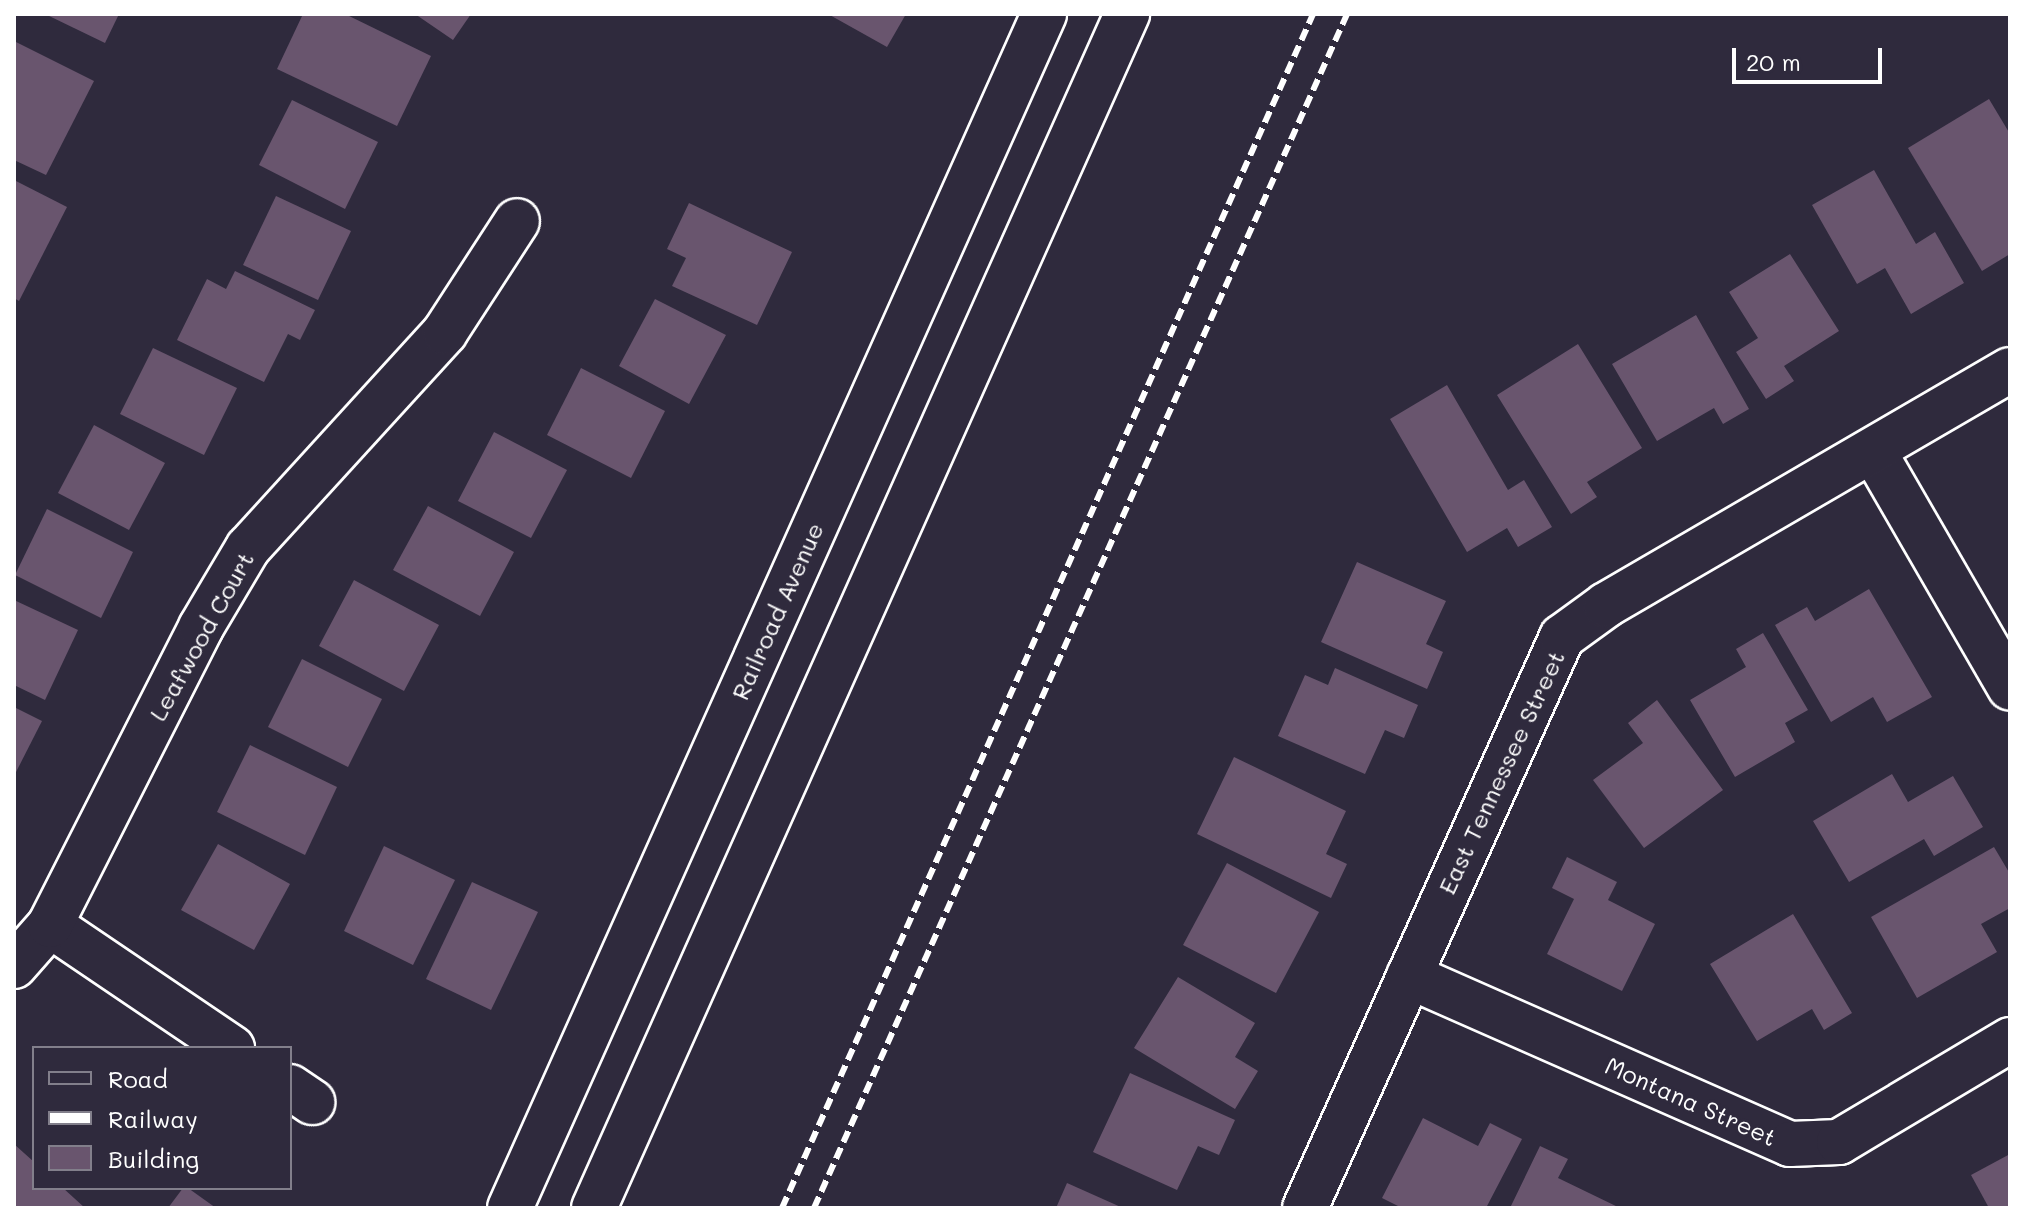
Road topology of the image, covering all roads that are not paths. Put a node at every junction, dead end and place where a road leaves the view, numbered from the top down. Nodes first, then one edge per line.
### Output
1 (1044, 14) edge
2 (1127, 14) edge
3 (517, 221) dead end
4 (2010, 370) edge
5 (1874, 452) junction
6 (2010, 688) edge
7 (50, 925) junction
8 (14, 966) edge
9 (1409, 976) junction
10 (2010, 1040) edge
11 (229, 1046) edge
12 (510, 1208) edge
13 (594, 1208) edge
14 (1305, 1208) edge

1 - 12 street, Railroad Avenue
2 - 13 street
3 - 7 street, Leafwood Court
4 - 5 street, East Tennessee Street
5 - 6 street
5 - 9 street, East Tennessee Street
7 - 8 street, Leafwood Court
7 - 11 street
9 - 10 street, Montana Street
9 - 14 street, East Tennessee Street

